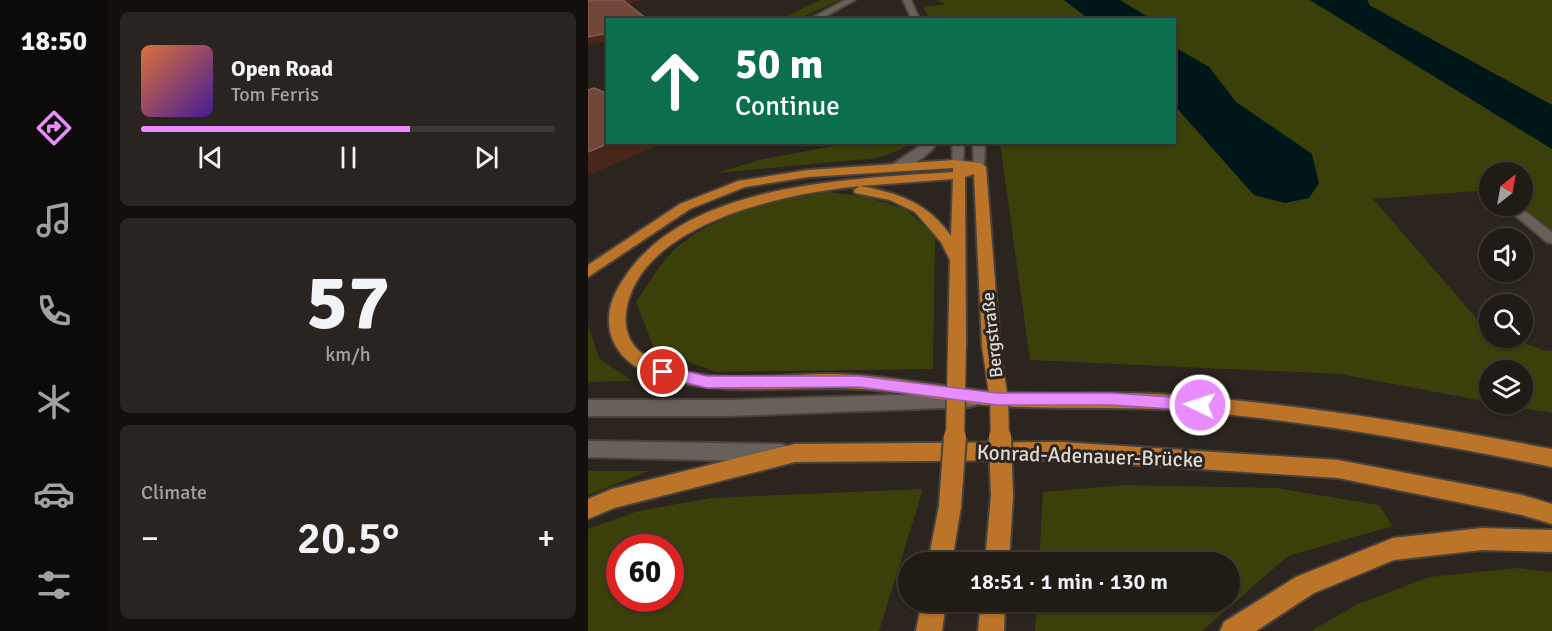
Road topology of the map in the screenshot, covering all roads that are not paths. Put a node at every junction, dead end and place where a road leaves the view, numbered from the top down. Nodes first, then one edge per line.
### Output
1 (851, 0) edge
2 (907, 0) edge
3 (816, 18) edge
4 (915, 18) edge
5 (931, 144) edge
6 (958, 144) edge
7 (979, 144) edge
8 (897, 167) junction
9 (980, 168) junction
10 (959, 169) junction
11 (837, 186) junction
12 (1523, 216) edge
13 (1552, 239) edge
14 (959, 262) junction
15 (588, 272) edge
16 (997, 399) junction
17 (588, 408) edge
18 (588, 449) edge
19 (795, 453) junction
20 (1552, 458) edge
21 (588, 509) edge
22 (1552, 514) edge
23 (1552, 540) edge
24 (942, 552) edge
25 (998, 552) edge
26 (932, 612) edge
27 (992, 612) edge
28 (929, 631) edge
29 (991, 631) edge
30 (1233, 631) edge

1 - 3 street
2 - 4 street
5 - 8 street
6 - 10 street, Bergstraße
7 - 9 street, Bergstraße
8 - 10 main road
8 - 15 main road
9 - 10 main road
9 - 25 main road, Bergstraße, bridge
10 - 11 main road
10 - 14 main road, Bergstraße
11 - 14 main road
11 - 16 main road
12 - 13 street
14 - 24 main road, Bergstraße, bridge
16 - 17 street
16 - 20 main road
18 - 19 street, Konrad-Adenauer-Brücke
19 - 21 main road
19 - 22 main road, Konrad-Adenauer-Brücke
23 - 30 main road
26 - 28 main road
27 - 29 main road

